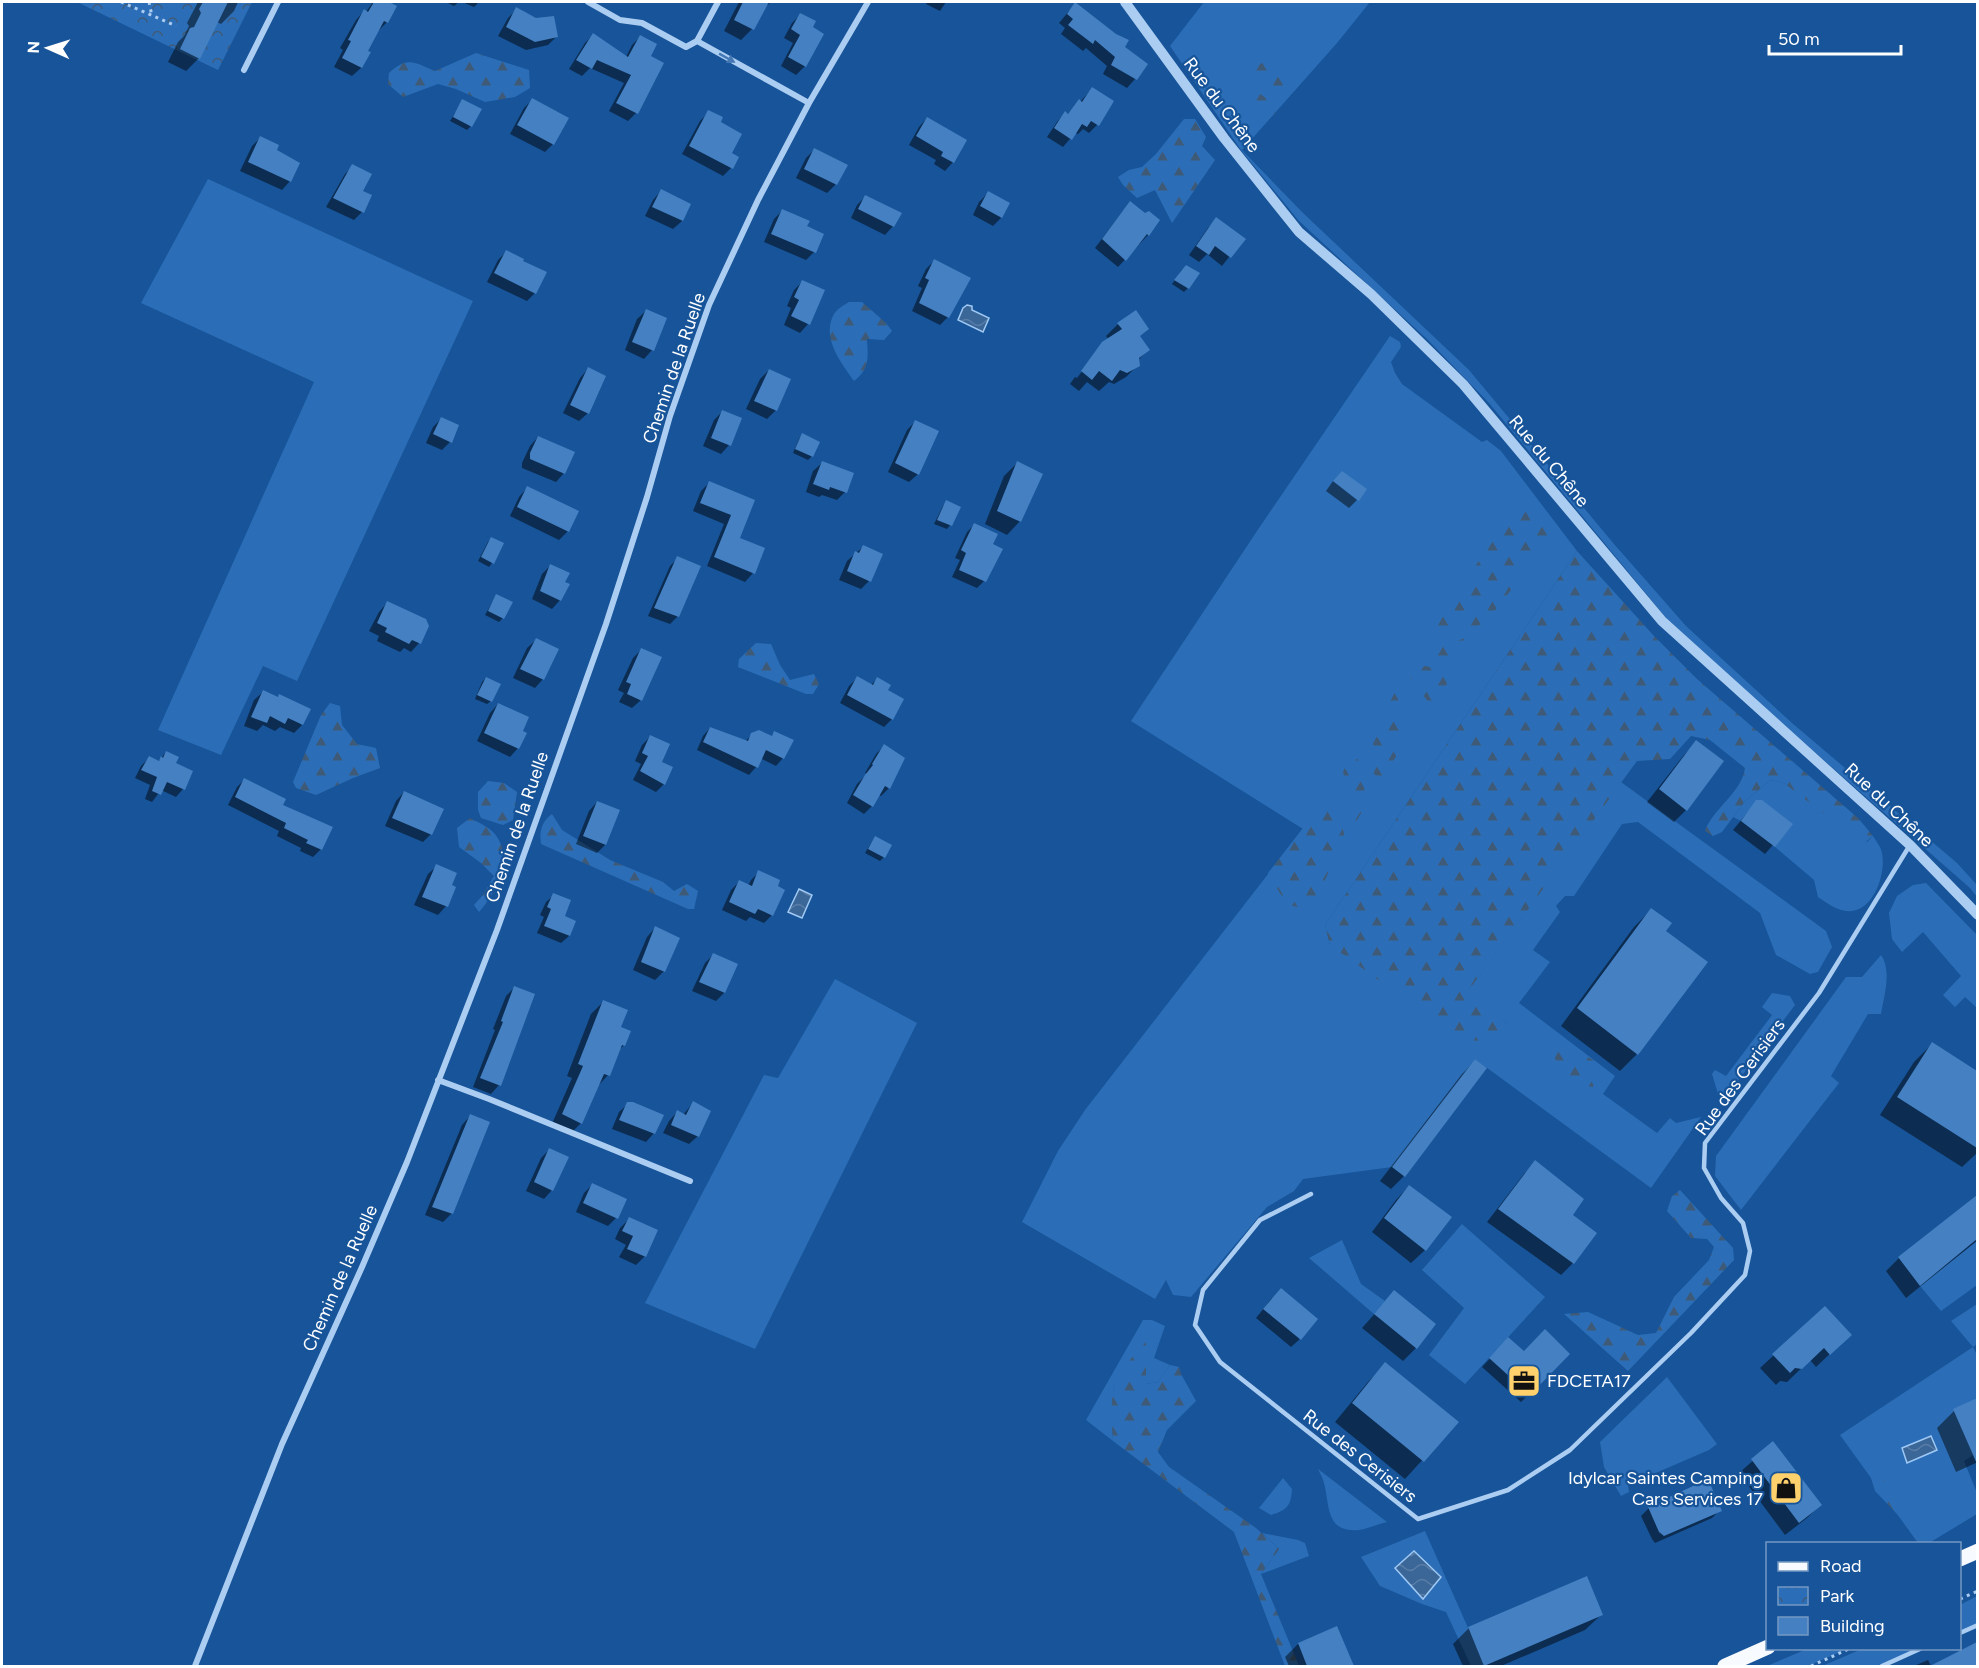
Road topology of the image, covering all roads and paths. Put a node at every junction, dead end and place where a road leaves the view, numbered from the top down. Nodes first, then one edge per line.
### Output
1 (121, 2) edge
2 (149, 2) edge
3 (278, 2) edge
4 (588, 2) edge
5 (718, 2) edge
6 (868, 2) edge
7 (1125, 2) edge
8 (152, 16) junction
9 (176, 26) dead end
10 (697, 41) junction
11 (244, 70) dead end
12 (808, 103) junction
13 (1910, 845) junction
14 (1977, 915) edge
15 (438, 1080) junction
16 (690, 1181) dead end
17 (1311, 1194) dead end
18 (1977, 1551) edge
19 (1961, 1558) edge
20 (1977, 1591) edge
21 (1961, 1598) edge
22 (1977, 1625) edge
23 (1961, 1632) edge
24 (1766, 1647) edge
25 (1846, 1650) edge
26 (1918, 1650) edge
27 (195, 1666) edge
28 (1725, 1666) edge
29 (1810, 1666) edge
30 (1882, 1666) edge

1 - 8 path
2 - 8 path
3 - 11 street
4 - 10 street
5 - 10 street
6 - 12 street, Chemin de la Ruelle
7 - 13 street, Rue du Chêne
8 - 9 path
10 -> 12 street
12 - 15 street, Chemin de la Ruelle
13 - 14 street, Rue du Chêne
13 - 17 lane, Rue des Cerisiers
15 - 16 street
15 - 27 street, Chemin de la Ruelle
18 - 19 main road
20 - 21 path
22 - 23 lane
24 - 28 main road
25 - 29 path
26 - 30 lane

